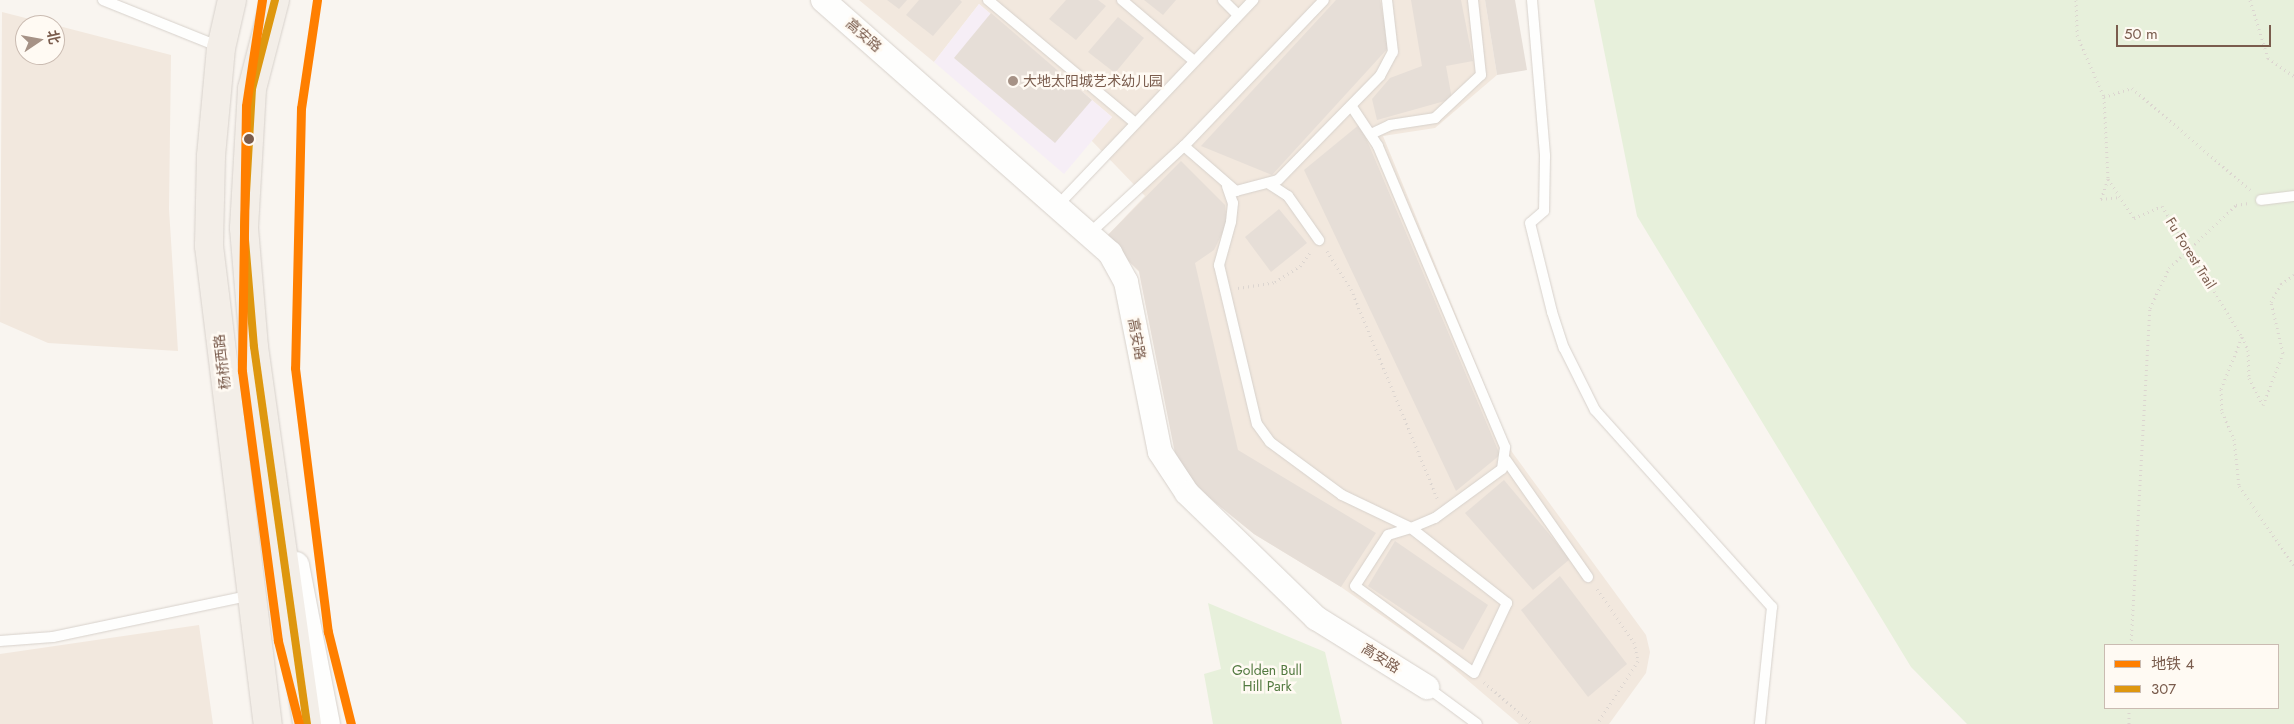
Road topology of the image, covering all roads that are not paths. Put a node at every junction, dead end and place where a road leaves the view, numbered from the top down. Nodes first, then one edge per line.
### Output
1 (103, 0) edge
2 (232, 0) edge
3 (275, 0) edge
4 (823, 0) edge
5 (988, 0) edge
6 (1122, 0) edge
7 (1223, 0) edge
8 (1253, 0) edge
9 (1324, 0) edge
10 (1387, 0) edge
11 (1473, 0) edge
12 (1532, 0) edge
13 (1238, 15) junction
14 (221, 48) junction
15 (1194, 61) junction
16 (1352, 107) junction
17 (1135, 123) junction
18 (1372, 134) junction
19 (1184, 146) junction
20 (1268, 183) junction
21 (1226, 186) junction
22 (2294, 196) edge
23 (2261, 200) road end
24 (1059, 204) junction
25 (1090, 232) junction
26 (1320, 240) road end
27 (1506, 460) junction
28 (1411, 528) junction
29 (1588, 577) road end
30 (254, 594) junction
31 (0, 641) edge
32 (1427, 687) joint
33 (313, 723) edge
34 (268, 724) edge
35 (1477, 724) edge
36 (1760, 724) edge

1 - 14 lane
2 - 14 main road, 杨桥西路
3 - 33 main road
4 - 24 street, 高安路
5 - 17 lane
6 - 15 lane
7 - 13 lane
8 - 13 lane
9 - 19 lane
10 - 16 lane
11 - 18 lane
12 - 36 lane
13 - 15 lane
14 - 30 main road, 杨桥西路
15 - 17 lane
16 - 18 lane
16 - 20 lane
17 - 24 lane
18 - 27 lane
19 - 21 lane
19 - 25 lane
20 - 21 lane
20 - 26 lane
21 - 28 lane
22 - 23 lane
24 - 25 street, 高安路
25 - 32 street, 高安路
27 - 28 lane
27 - 29 lane
28 - 28 lane
30 - 31 lane
30 - 34 main road, 杨桥西路
32 - 35 lane

